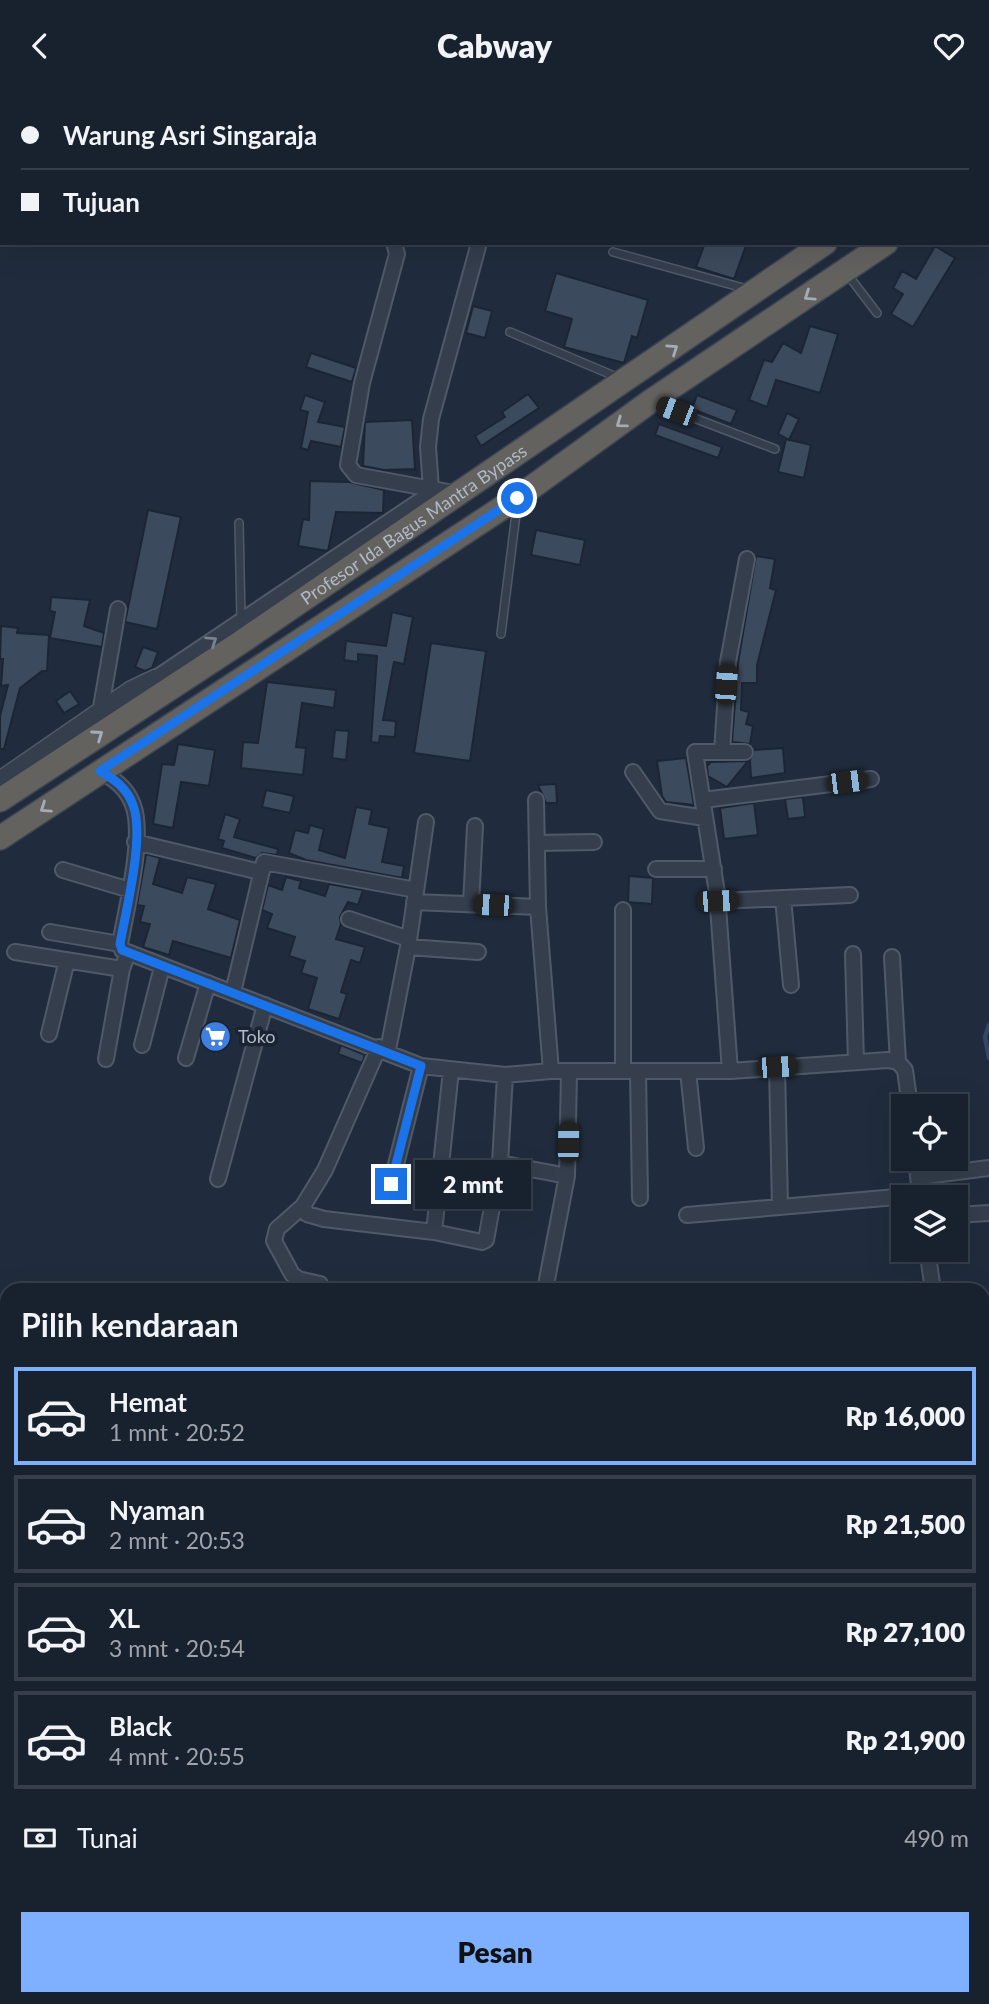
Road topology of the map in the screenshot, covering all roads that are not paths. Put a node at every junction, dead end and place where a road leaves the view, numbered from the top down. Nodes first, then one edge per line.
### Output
1 (395, 245) edge
2 (479, 245) edge
3 (822, 245) edge
4 (883, 245) edge
5 (613, 252) dead end
6 (845, 271) junction
7 (757, 292) junction
8 (877, 313) dead end
9 (510, 332) dead end
10 (626, 380) junction
11 (651, 401) junction
12 (775, 449) dead end
13 (442, 491) junction
14 (517, 498) junction
15 (239, 523) dead end
16 (747, 559) dead end
17 (118, 609) dead end
18 (242, 620) junction
19 (501, 634) dead end
20 (190, 675) junction
21 (155, 679) junction
22 (100, 713) junction
23 (722, 752) junction
24 (746, 752) dead end
25 (60, 762) junction
26 (100, 771) junction
27 (633, 772) dead end
28 (9, 776) edge
29 (871, 779) dead end
30 (79, 785) junction
31 (0, 800) edge
32 (536, 800) dead end
33 (703, 800) junction
34 (705, 818) junction
35 (426, 822) dead end
36 (475, 826) dead end
37 (0, 838) edge
38 (135, 842) junction
39 (594, 842) dead end
40 (537, 843) junction
41 (656, 869) dead end
42 (714, 869) junction
43 (63, 870) dead end
44 (260, 872) junction
45 (130, 890) junction
46 (850, 895) dead end
47 (415, 896) junction
48 (783, 898) junction
49 (718, 901) junction
50 (471, 904) junction
51 (538, 907) junction
52 (623, 910) dead end
53 (349, 919) dead end
54 (50, 932) dead end
55 (409, 943) junction
56 (124, 949) junction
57 (15, 952) dead end
58 (478, 952) dead end
59 (853, 954) dead end
60 (892, 957) dead end
61 (68, 960) junction
62 (162, 967) junction
63 (122, 969) junction
64 (208, 983) junction
65 (791, 985) dead end
66 (233, 992) junction
67 (265, 1005) junction
68 (49, 1034) dead end
69 (142, 1045) dead end
70 (383, 1049) junction
71 (186, 1058) dead end
72 (106, 1059) dead end
73 (856, 1062) junction
74 (898, 1062) junction
75 (421, 1066) junction
76 (777, 1067) junction
77 (451, 1070) junction
78 (551, 1071) junction
79 (569, 1071) junction
80 (630, 1071) junction
81 (688, 1071) junction
82 (730, 1072) junction
83 (505, 1075) junction
84 (908, 1094) edge
85 (696, 1148) dead end
86 (500, 1163) junction
87 (989, 1168) edge
88 (917, 1171) edge
89 (567, 1176) junction
90 (918, 1177) junction
91 (218, 1179) dead end
92 (391, 1184) dead end
93 (919, 1185) edge
94 (640, 1198) dead end
95 (891, 1198) edge
96 (303, 1206) junction
97 (779, 1207) junction
98 (989, 1213) edge
99 (968, 1214) edge
100 (687, 1215) dead end
101 (433, 1232) junction
102 (930, 1262) edge
103 (316, 1283) edge
104 (546, 1283) edge
105 (932, 1283) edge

1 - 13 street
2 - 13 street
3 - 7 highway, Profesor Ida Bagus Mantra Bypass
4 - 6 highway, Profesor Ida Bagus Mantra Bypass
5 - 7 lane
6 - 8 lane
6 -> 11 highway, Profesor Ida Bagus Mantra Bypass
10 -> 7 highway, Profesor Ida Bagus Mantra Bypass
9 - 10 lane
10 - 13 highway, Profesor Ida Bagus Mantra Bypass
11 - 12 lane
11 -> 14 highway, Profesor Ida Bagus Mantra Bypass
13 - 18 street
13 - 20 highway, Profesor Ida Bagus Mantra Bypass
14 - 19 lane
14 - 26 highway, Profesor Ida Bagus Mantra Bypass
15 - 18 lane
16 - 23 street
17 - 22 street
21 -> 18 street
20 - 21 street
25 -> 20 highway, Profesor Ida Bagus Mantra Bypass
21 - 22 street
22 - 28 street
23 - 24 street
23 - 33 street
25 - 28 highway, Profesor Ida Bagus Mantra Bypass
25 - 30 highway
26 - 30 highway, Profesor Ida Bagus Mantra Bypass
26 - 38 street
27 - 34 street
28 - 31 highway, Profesor Ida Bagus Mantra Bypass
29 - 33 street
30 -> 37 highway, Profesor Ida Bagus Mantra Bypass
32 - 40 street
33 - 34 street
34 - 42 street
35 - 47 street
36 - 50 street
38 - 44 street
38 - 45 street
39 - 40 street
40 - 51 street
41 - 42 street
42 - 49 street
43 - 45 street
44 - 47 street
44 - 66 street
45 - 56 street
46 - 48 street
47 - 50 street
47 - 55 street
48 - 49 street
48 - 65 street
49 - 82 street
50 - 51 street
51 - 78 street
52 - 80 street
53 - 55 street
54 - 56 street
55 - 58 street
55 - 70 street
56 - 62 street
56 - 63 street
57 - 61 street
59 - 73 street
60 - 74 street
61 - 63 street
61 - 68 street
62 - 64 street
62 - 69 street
63 - 72 street
64 - 66 street
64 - 71 street
66 - 67 street
67 - 70 street
67 - 91 street
70 - 75 street
70 - 96 street
73 - 74 street
73 - 76 street
74 - 84 street
75 - 77 street
75 - 92 street
76 - 82 street
76 - 97 street
77 - 83 street
77 - 101 street
78 - 79 street
78 - 83 street
79 - 80 street
79 - 89 street
80 - 81 street
80 - 94 street
81 - 82 street
81 - 85 street
83 - 86 street
86 - 89 street
86 - 101 street
87 - 90 street
88 - 90 street
89 - 104 street
90 - 93 street
95 - 97 street
96 - 101 street
96 - 103 street
97 - 100 street
98 - 99 street
102 - 105 street

